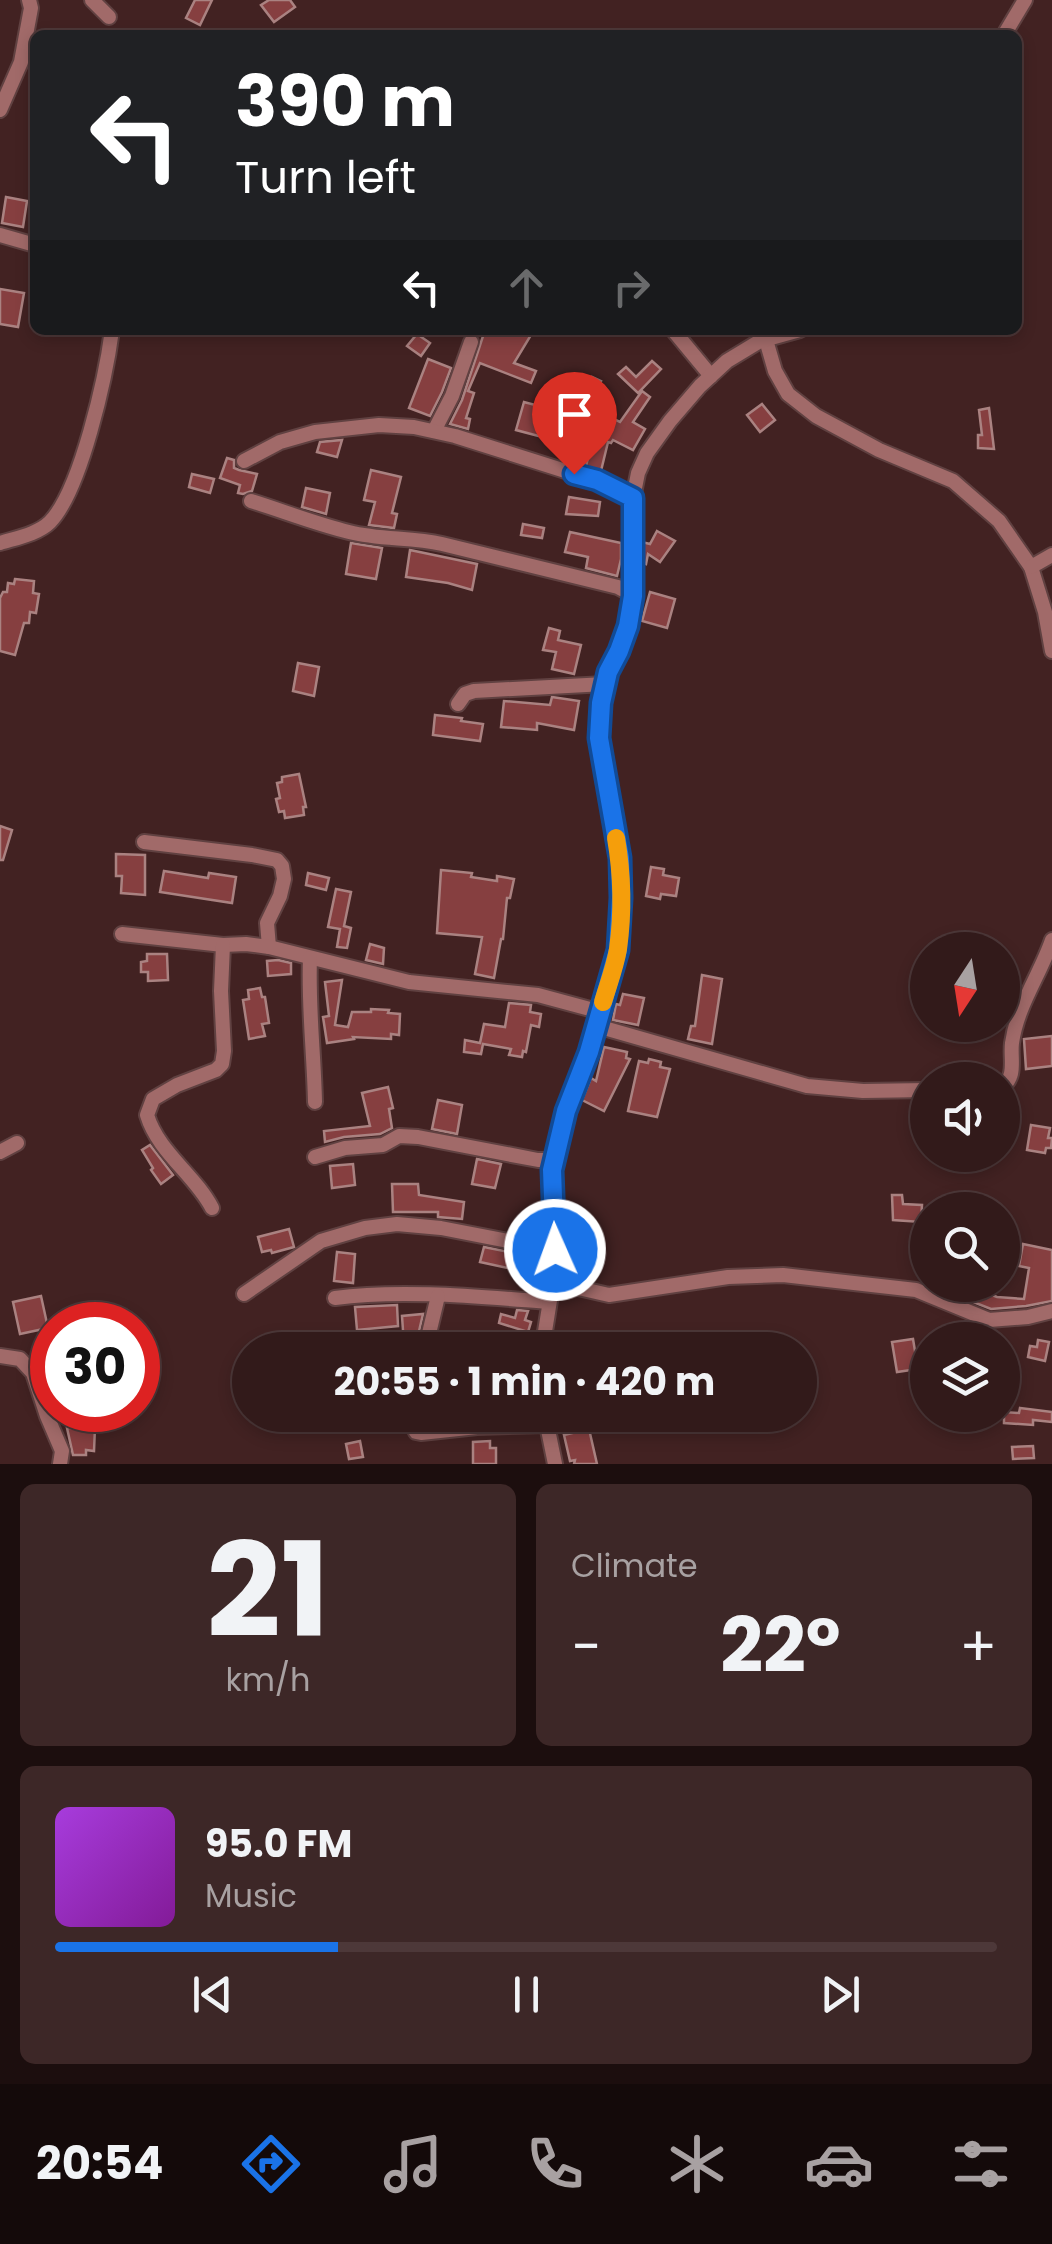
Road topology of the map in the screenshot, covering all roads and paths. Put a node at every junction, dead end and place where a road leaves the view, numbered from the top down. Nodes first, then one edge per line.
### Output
1 (29, 0) edge
2 (92, 0) edge
3 (1025, 0) edge
4 (110, 16) dead end
5 (1007, 30) edge
6 (0, 110) edge
7 (0, 235) edge
8 (30, 244) edge
9 (111, 335) edge
10 (677, 335) edge
11 (783, 335) edge
12 (766, 340) junction
13 (472, 342) dead end
14 (711, 376) junction
15 (434, 432) junction
16 (244, 462) dead end
17 (633, 498) junction
18 (250, 501) dead end
19 (0, 543) edge
20 (1052, 555) edge
21 (1031, 567) junction
22 (633, 596) junction
23 (1052, 650) edge
24 (605, 684) junction
25 (458, 704) dead end
26 (144, 842) dead end
27 (122, 934) dead end
28 (1052, 940) edge
29 (223, 945) junction
30 (268, 946) junction
31 (310, 958) junction
32 (599, 1019) junction
33 (1012, 1062) edge
34 (910, 1090) edge
35 (315, 1102) dead end
36 (17, 1143) dead end
37 (0, 1152) edge
38 (315, 1157) dead end
39 (554, 1160) junction
40 (212, 1208) dead end
41 (555, 1250) junction
42 (552, 1282) junction
43 (244, 1294) dead end
44 (438, 1296) junction
45 (334, 1298) dead end
46 (550, 1302) junction
47 (1052, 1311) edge
48 (429, 1332) edge
49 (545, 1332) edge
50 (0, 1356) edge
51 (548, 1432) edge
52 (60, 1464) edge
53 (555, 1464) edge

1 - 6 street
2 - 4 street
3 - 5 street
7 - 8 street
9 - 19 street
10 - 14 street
11 - 12 street
12 - 14 street
12 - 21 street
13 - 15 street
14 - 17 street
15 - 16 street
15 - 17 street
17 - 22 street
18 - 22 street
20 - 21 street
21 - 23 street
22 - 24 street
24 - 25 street
24 - 32 street
26 - 30 street
27 - 29 street
28 - 33 street
29 - 30 street
29 - 40 street
30 - 31 street
31 - 32 street
31 - 35 street
32 - 34 street
32 - 39 street
36 - 37 street
38 - 39 street
39 - 41 street
41 - 42 street
41 - 43 street
42 - 46 street
42 - 47 street
44 - 45 street
44 - 46 street
44 - 48 street
46 - 49 street
50 - 52 street
51 - 53 street

